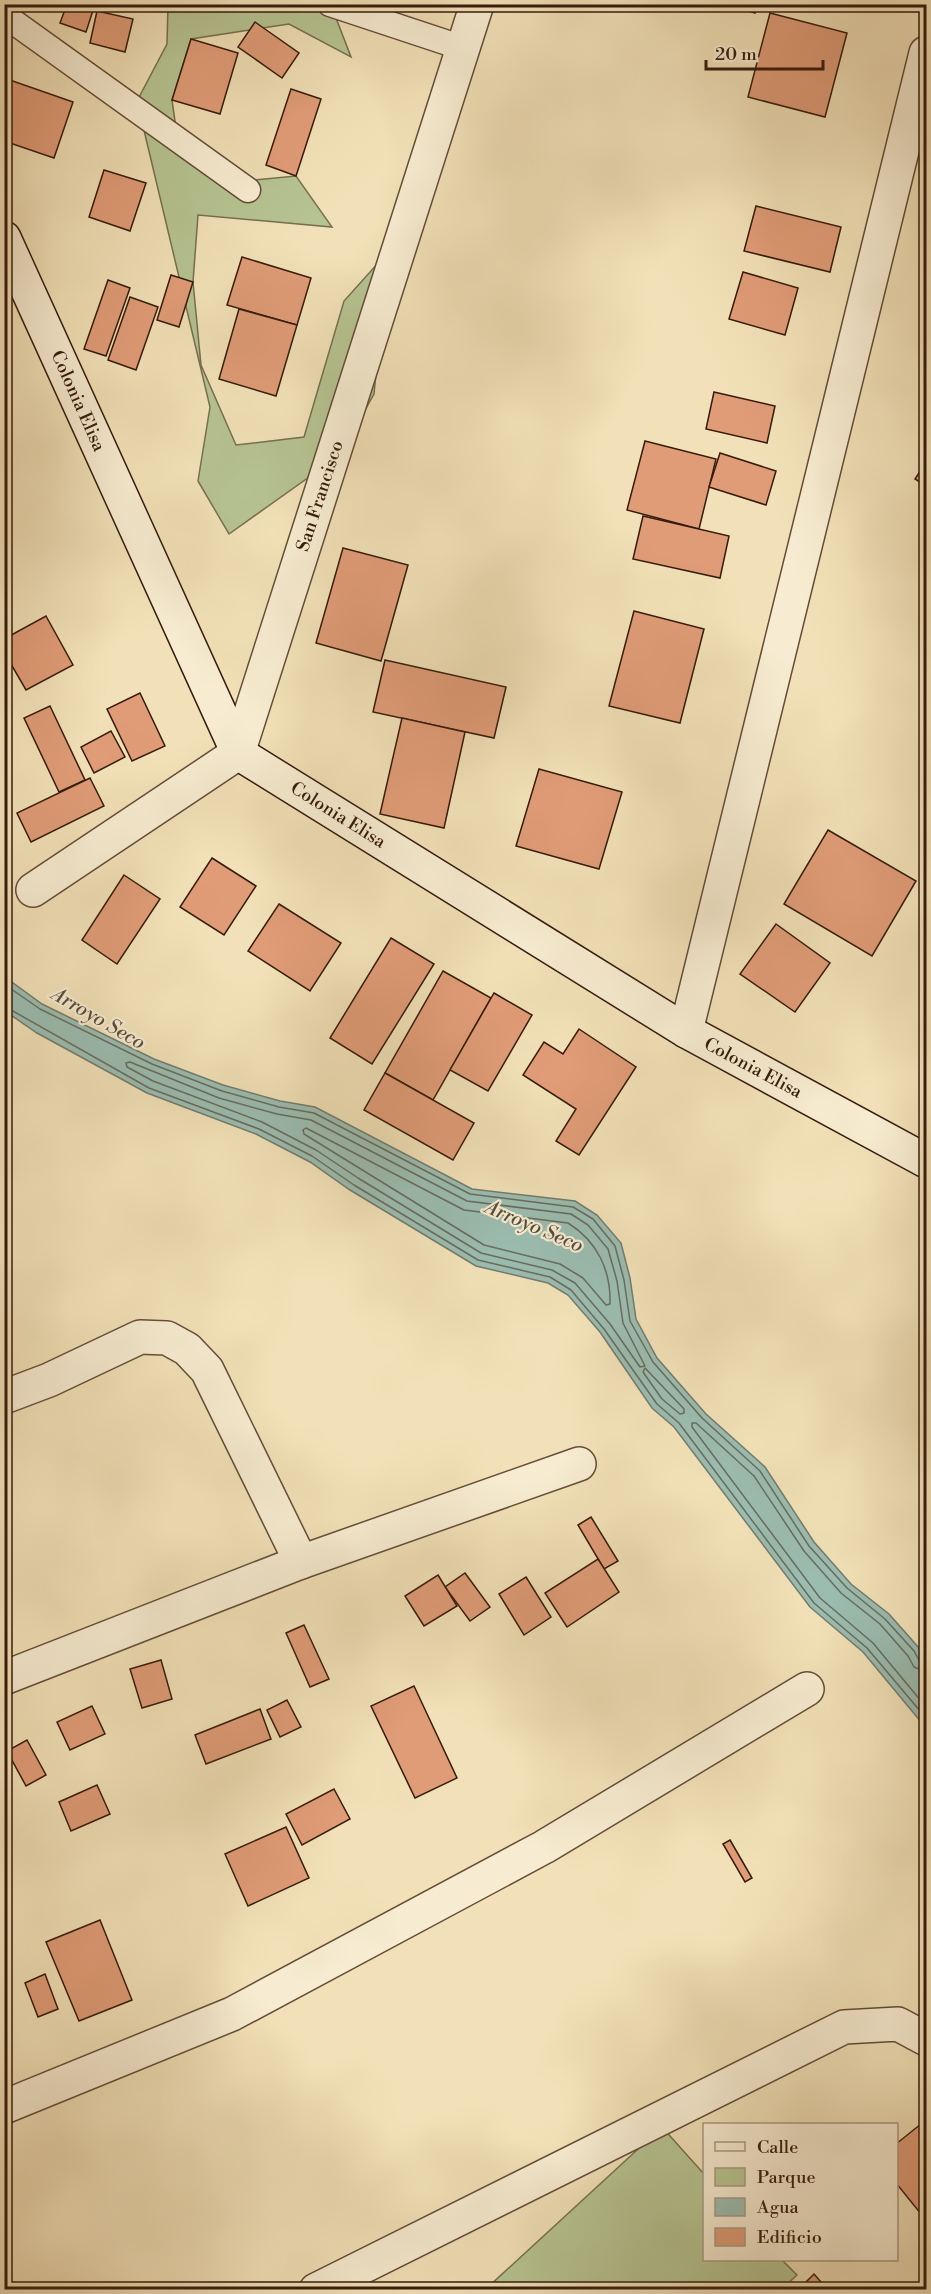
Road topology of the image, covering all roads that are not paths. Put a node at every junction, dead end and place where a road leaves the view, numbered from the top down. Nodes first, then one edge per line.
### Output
1 (330, 4) edge
2 (477, 4) edge
3 (4, 15) edge
4 (463, 48) junction
5 (927, 53) edge
6 (248, 190) dead end
7 (4, 238) edge
8 (238, 753) junction
9 (33, 890) dead end
10 (686, 1031) junction
11 (927, 1161) edge
12 (4, 1397) edge
13 (579, 1464) dead end
14 (301, 1562) junction
15 (4, 1678) edge
16 (807, 1689) dead end
17 (927, 2038) edge
18 (4, 2107) edge
19 (316, 2289) edge

1 - 4 lane
2 - 4 street, San Francisco
3 - 6 lane
4 - 8 street, San Francisco
5 - 10 street
7 - 8 street, Colonia Elisa
8 - 9 street
8 - 10 street, Colonia Elisa
10 - 11 street, Colonia Elisa
12 - 14 street
13 - 14 street
14 - 15 street
16 - 18 street
17 - 19 street

